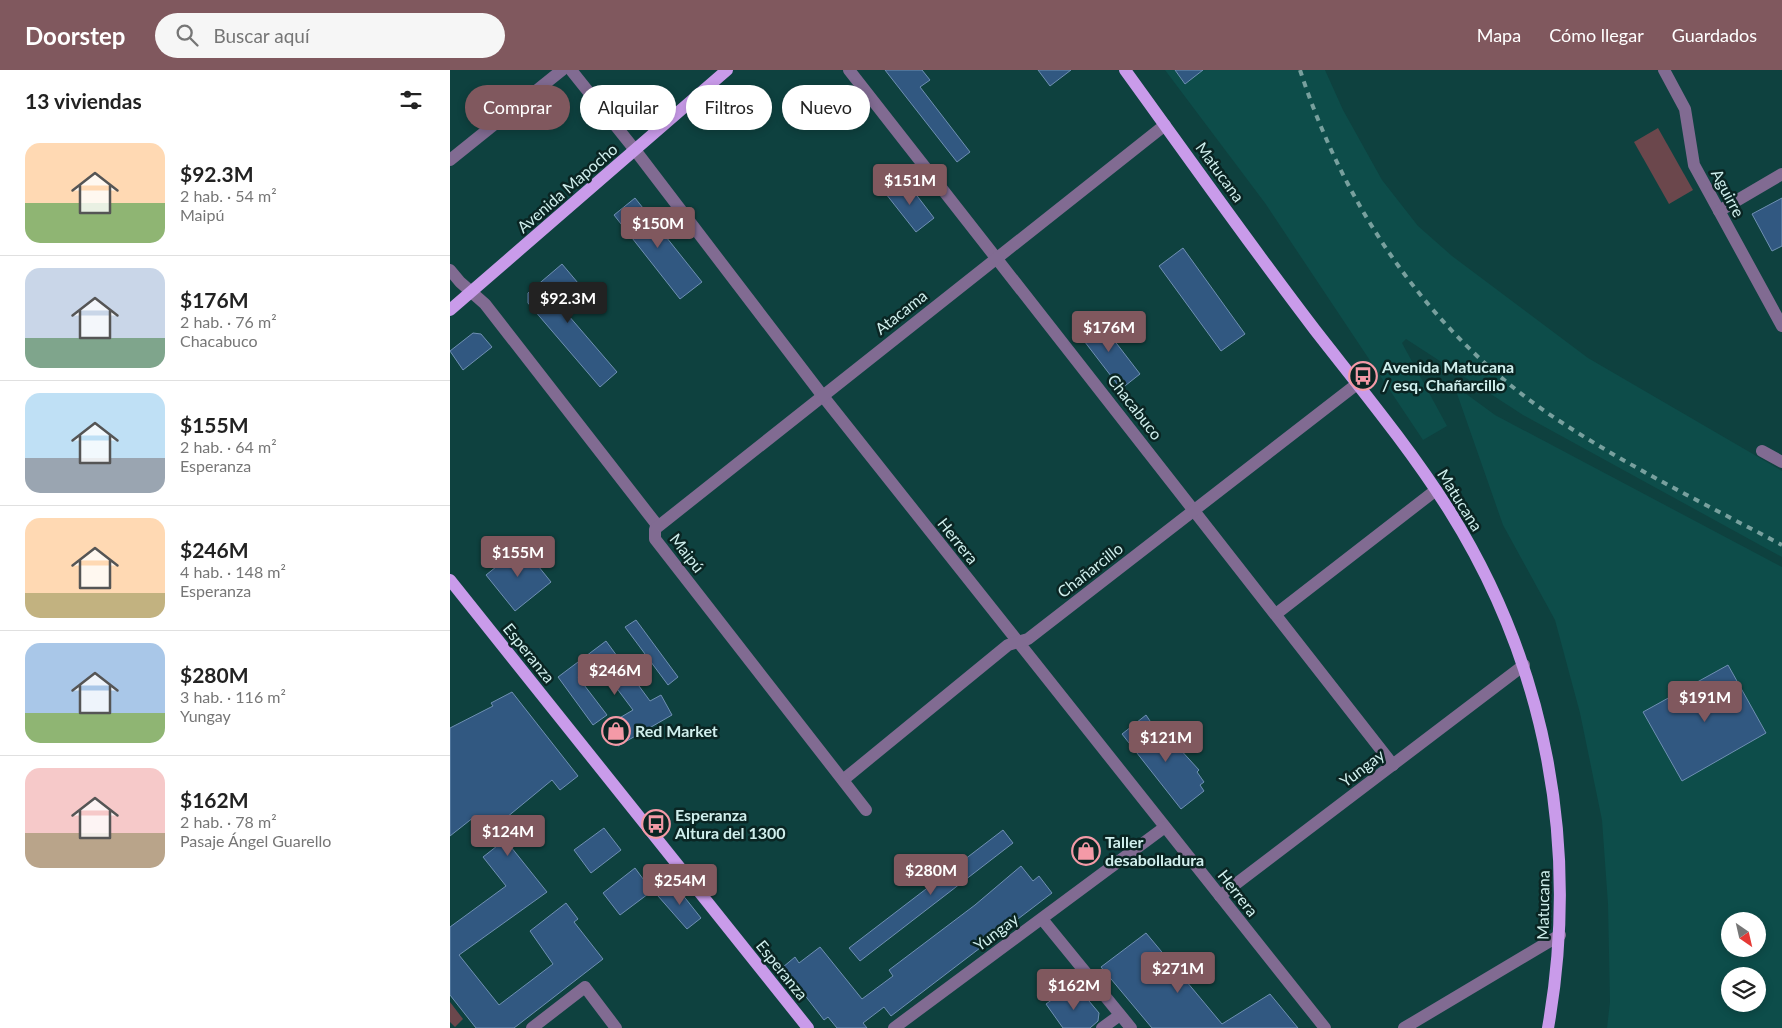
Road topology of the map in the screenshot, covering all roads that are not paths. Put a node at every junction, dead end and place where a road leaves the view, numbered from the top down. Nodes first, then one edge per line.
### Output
1 (562, 70) edge
2 (571, 70) edge
3 (727, 70) edge
4 (849, 70) edge
5 (1125, 70) edge
6 (1664, 70) edge
7 (1165, 125) junction
8 (636, 150) junction
9 (450, 160) edge
10 (1782, 174) edge
11 (1718, 211) junction
12 (996, 257) junction
13 (450, 270) edge
14 (471, 292) junction
15 (450, 310) edge
16 (1782, 326) edge
17 (1357, 384) junction
18 (822, 395) junction
19 (1762, 451) dead end
20 (1782, 462) edge
21 (1436, 490) junction
22 (1195, 510) junction
23 (657, 525) junction
24 (450, 580) edge
25 (1276, 614) junction
26 (1018, 642) junction
27 (1524, 665) junction
28 (1393, 765) junction
29 (843, 780) junction
30 (866, 810) dead end
31 (1165, 827) junction
32 (1220, 896) junction
33 (1042, 919) junction
34 (1560, 935) junction
35 (1120, 1014) junction
36 (532, 1028) edge
37 (616, 1028) edge
38 (808, 1028) edge
39 (894, 1028) edge
40 (1102, 1028) edge
41 (1131, 1028) edge
42 (1325, 1028) edge
43 (1404, 1028) edge
44 (1548, 1028) edge

1 - 9 street
2 - 8 street, Herrera
3 - 8 main road, Avenida Mapocho
4 - 12 street, Chacabuco
5 - 7 main road, Matucana
6 - 11 street, Aguirre
7 - 12 street, Atacama
7 - 17 main road, Matucana
8 - 14 main road, Avenida Mapocho
8 - 18 street, Herrera
10 - 11 street
11 - 16 street, Aguirre
12 - 18 street, Atacama
12 - 22 street, Chacabuco
13 - 14 street, Maipú
14 - 15 main road, Avenida Mapocho
14 - 23 street, Maipú
17 - 21 main road, Matucana
17 - 22 street, Chañarcillo
18 - 23 street, Atacama
18 - 26 street, Herrera
19 - 20 street
21 - 25 street
21 - 27 main road, Matucana
22 - 25 street, Chacabuco
22 - 26 street, Chañarcillo
23 - 29 street, Maipú
24 - 38 main road, Esperanza
25 - 28 street, Chacabuco
26 - 29 street, Chañarcillo
26 - 31 street, Herrera
27 - 28 street, Yungay
27 - 34 main road, Matucana
28 - 32 street, Yungay
29 - 30 street, Maipú
31 - 32 street, Herrera
31 - 33 street, Yungay
32 - 42 street, Herrera
33 - 35 street
33 - 39 street, Yungay
34 - 43 street
34 - 44 main road, Matucana
35 - 40 street
35 - 41 street
36 - 37 street

